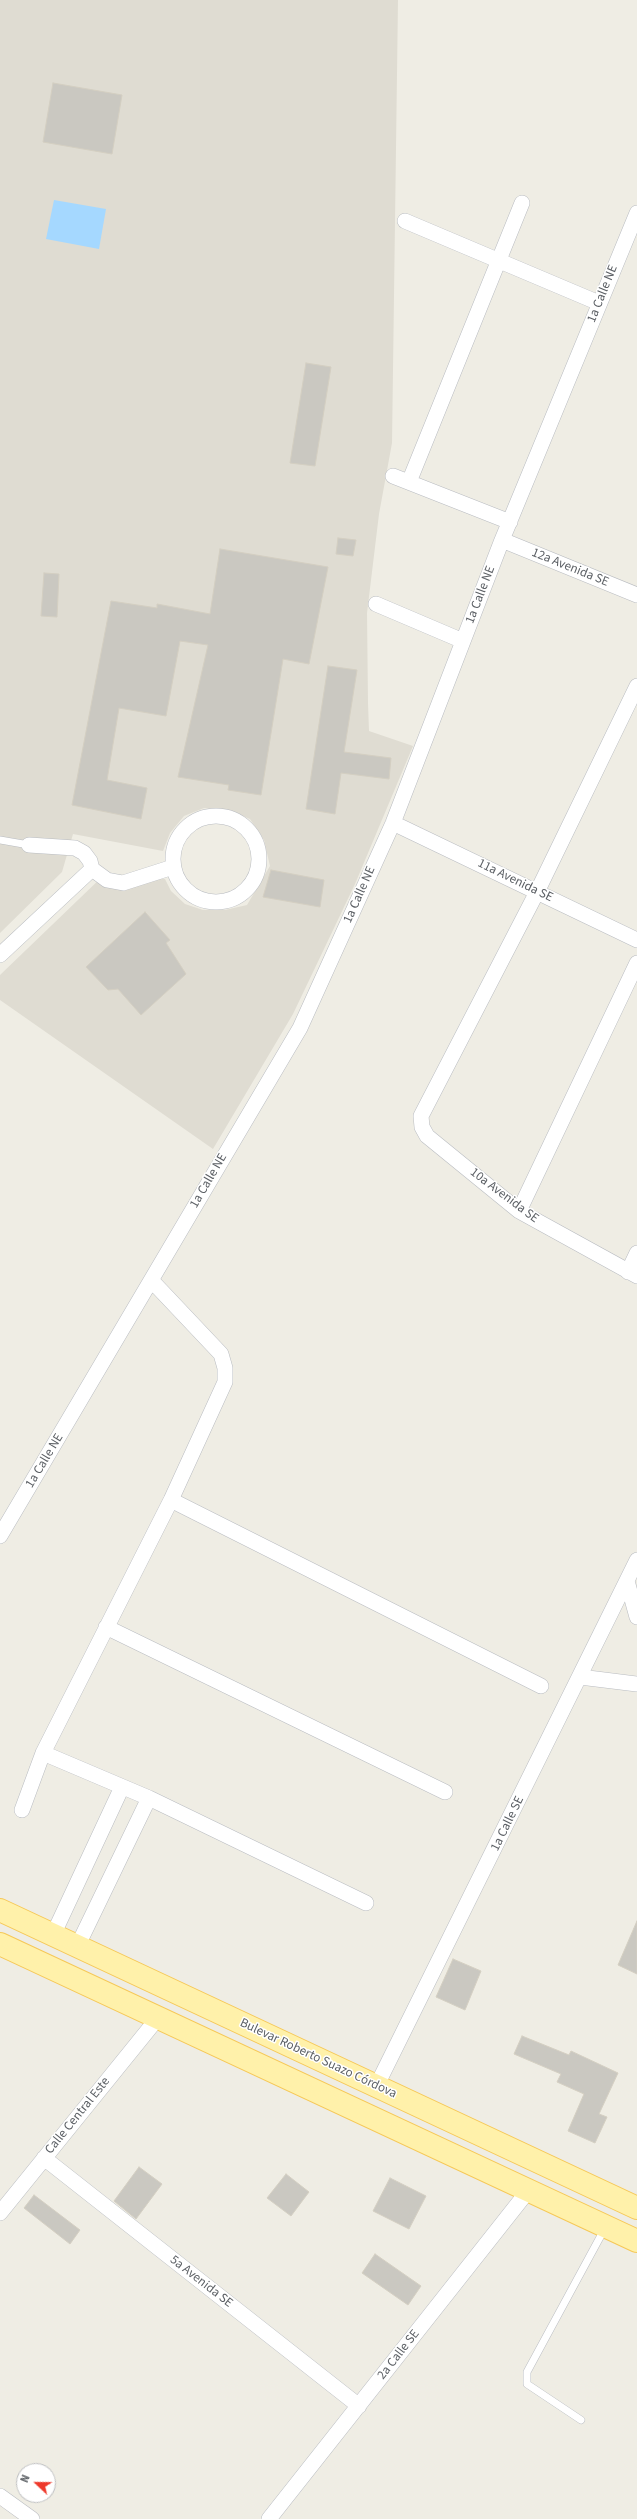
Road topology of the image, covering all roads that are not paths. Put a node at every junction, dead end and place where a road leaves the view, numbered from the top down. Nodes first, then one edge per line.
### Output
1 (522, 203) dead end
2 (637, 214) edge
3 (405, 221) dead end
4 (499, 261) junction
5 (599, 303) junction
6 (393, 476) dead end
7 (409, 482) junction
8 (510, 522) junction
9 (502, 540) junction
10 (637, 595) edge
11 (376, 604) dead end
12 (463, 641) junction
13 (637, 686) edge
14 (393, 823) junction
15 (0, 840) edge
16 (29, 845) joint
17 (173, 867) junction
18 (92, 869) junction
19 (537, 892) junction
20 (637, 940) edge
21 (0, 955) edge
22 (637, 963) edge
23 (519, 1211) junction
24 (637, 1253) edge
25 (633, 1274) edge
26 (152, 1281) junction
27 (171, 1500) junction
28 (0, 1536) edge
29 (637, 1560) edge
30 (627, 1581) junction
31 (637, 1617) edge
32 (106, 1627) junction
33 (580, 1677) junction
34 (637, 1684) edge
35 (541, 1686) dead end
36 (43, 1753) junction
37 (122, 1787) junction
38 (445, 1792) dead end
39 (148, 1798) junction
40 (22, 1810) dead end
41 (366, 1903) dead end
42 (0, 1910) edge
43 (53, 1935) junction
44 (0, 1944) edge
45 (78, 1945) junction
46 (157, 2019) junction
47 (376, 2087) junction
48 (44, 2158) junction
49 (528, 2191) junction
50 (5, 2198) edge
51 (637, 2208) edge
52 (0, 2213) edge
53 (606, 2227) junction
54 (637, 2241) edge
55 (359, 2406) junction
56 (580, 2420) dead end
57 (0, 2496) edge
58 (32, 2519) edge
59 (269, 2519) edge

1 - 4 street
2 - 5 street, 1a Calle NE
3 - 4 street
4 - 5 street
4 - 7 street
5 - 8 street, 1a Calle NE
6 - 7 street
7 - 8 street
8 - 9 street, 1a Calle NE
9 - 10 street, 12a Avenida SE
9 - 12 street, 1a Calle NE
11 - 12 street
12 - 14 street, 1a Calle NE
13 - 19 street
14 - 19 street, 11a Avenida SE
14 - 26 street, 1a Calle NE
15 - 16 lane
16 - 18 street
17 - 17 street
17 - 18 street
18 - 21 street
19 - 20 street, 11a Avenida SE
19 - 23 street, 10a Avenida SE
22 - 23 street
23 - 25 street, 10a Avenida SE
24 - 25 street
26 - 27 street
26 - 28 street, 1a Calle NE
27 - 32 street
27 - 35 street
29 - 30 street, 1a Calle SE
30 - 31 street
30 - 33 street, 1a Calle SE
32 - 36 street
32 - 38 street
33 - 34 street
33 - 47 street, 1a Calle SE
36 - 37 street
36 - 40 street
37 - 39 street
37 - 43 street
39 - 41 street
39 - 45 street
42 - 43 main road, Bulevar Roberto Suazo Córdova
43 - 45 main road, Bulevar Roberto Suazo Córdova
44 - 46 main road
45 - 47 main road, Bulevar Roberto Suazo Córdova
46 - 48 street, Calle Central Este
46 - 49 main road
47 - 51 main road, Bulevar Roberto Suazo Córdova
48 - 50 street, Calle Central Este
48 - 55 street, 5a Avenida SE
49 - 53 main road
49 - 55 street, 2a Calle SE
50 - 52 street, Calle Central Este
53 - 54 main road
53 - 56 lane
55 - 59 street, 2a Calle SE
57 - 58 street

